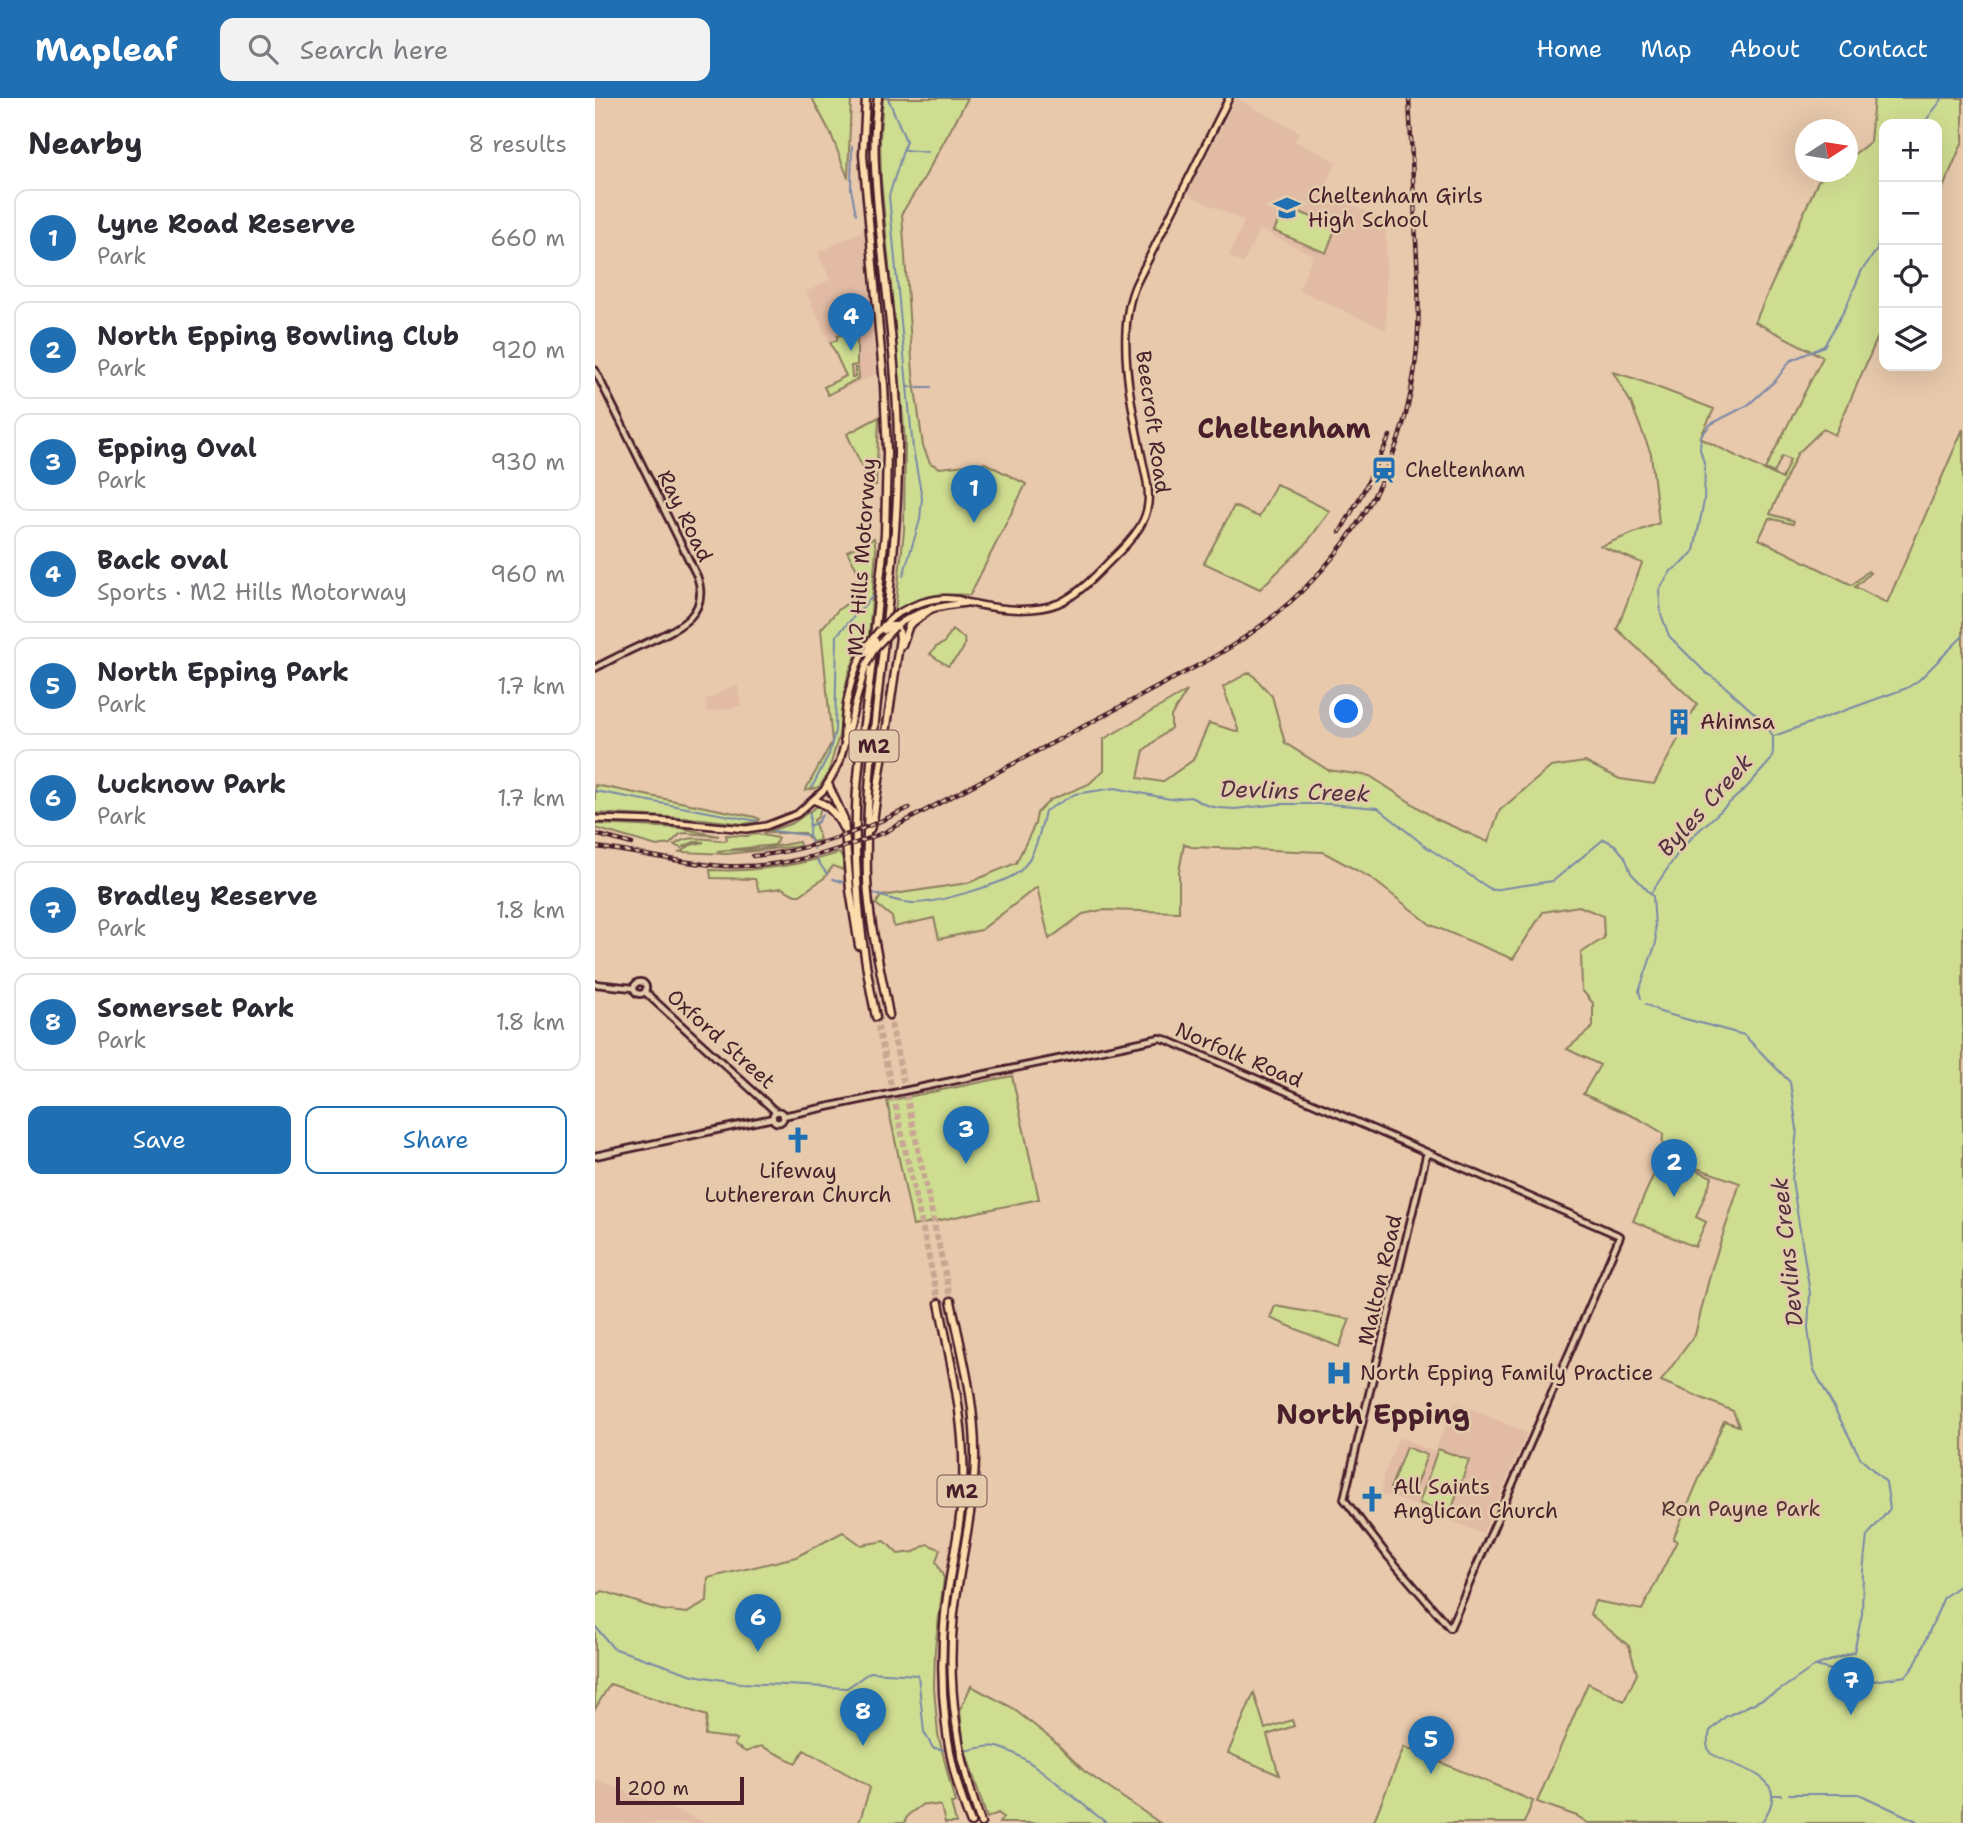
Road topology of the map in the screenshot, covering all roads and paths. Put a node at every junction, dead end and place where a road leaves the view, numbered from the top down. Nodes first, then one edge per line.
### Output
1 (866, 98) edge
2 (878, 98) edge
3 (1229, 98) edge
4 (595, 370) edge
5 (970, 603) junction
6 (932, 608) junction
7 (895, 626) junction
8 (865, 650) junction
9 (595, 668) edge
10 (892, 691) junction
11 (845, 744) junction
12 (828, 784) junction
13 (814, 800) junction
14 (595, 819) edge
15 (867, 838) junction
16 (847, 839) junction
17 (853, 892) junction
18 (595, 984) edge
19 (633, 988) junction
20 (645, 992) junction
21 (889, 1015) tunnel mouth
22 (876, 1017) tunnel mouth
23 (776, 1112) junction
24 (783, 1116) junction
25 (773, 1118) junction
26 (1430, 1154) junction
27 (595, 1156) edge
28 (951, 1301) tunnel mouth
29 (939, 1303) tunnel mouth
30 (1450, 1628) joint
31 (971, 1823) edge
32 (981, 1823) edge

1 - 17 highway, M2 Hills Motorway / M2
2 - 15 highway, M2 Hills Motorway / M2
3 - 5 main road, Beecroft Road
4 - 9 street, Ray Road
5 - 6 main road, Beecroft Road
5 - 8 main road, Beecroft Road, bridge
6 - 7 main road, Beecroft Road
6 - 10 highway, M2
7 - 8 highway, bridge
7 - 10 highway, M2
7 - 11 main road, Beecroft Road, bridge
8 - 11 main road, Beecroft Road
10 - 15 highway, M2
11 - 12 main road, Beecroft Road
12 - 13 main road, Beecroft Road
12 - 16 highway
13 - 14 main road, Beecroft Road
13 - 16 highway
15 - 21 highway, M2 Hills Motorway / M2
16 - 17 highway
17 - 22 highway
18 - 19 street
19 - 20 street
19 - 20 street
20 - 23 street, Oxford Street
23 - 24 street, Oxford Street
23 - 25 street
24 - 25 street, Norfolk Road
24 - 26 street, Norfolk Road
25 - 27 street
26 - 30 street, Malton Road
26 - 30 street, Norfolk Road
28 - 32 highway, M2
29 - 31 highway, M2

